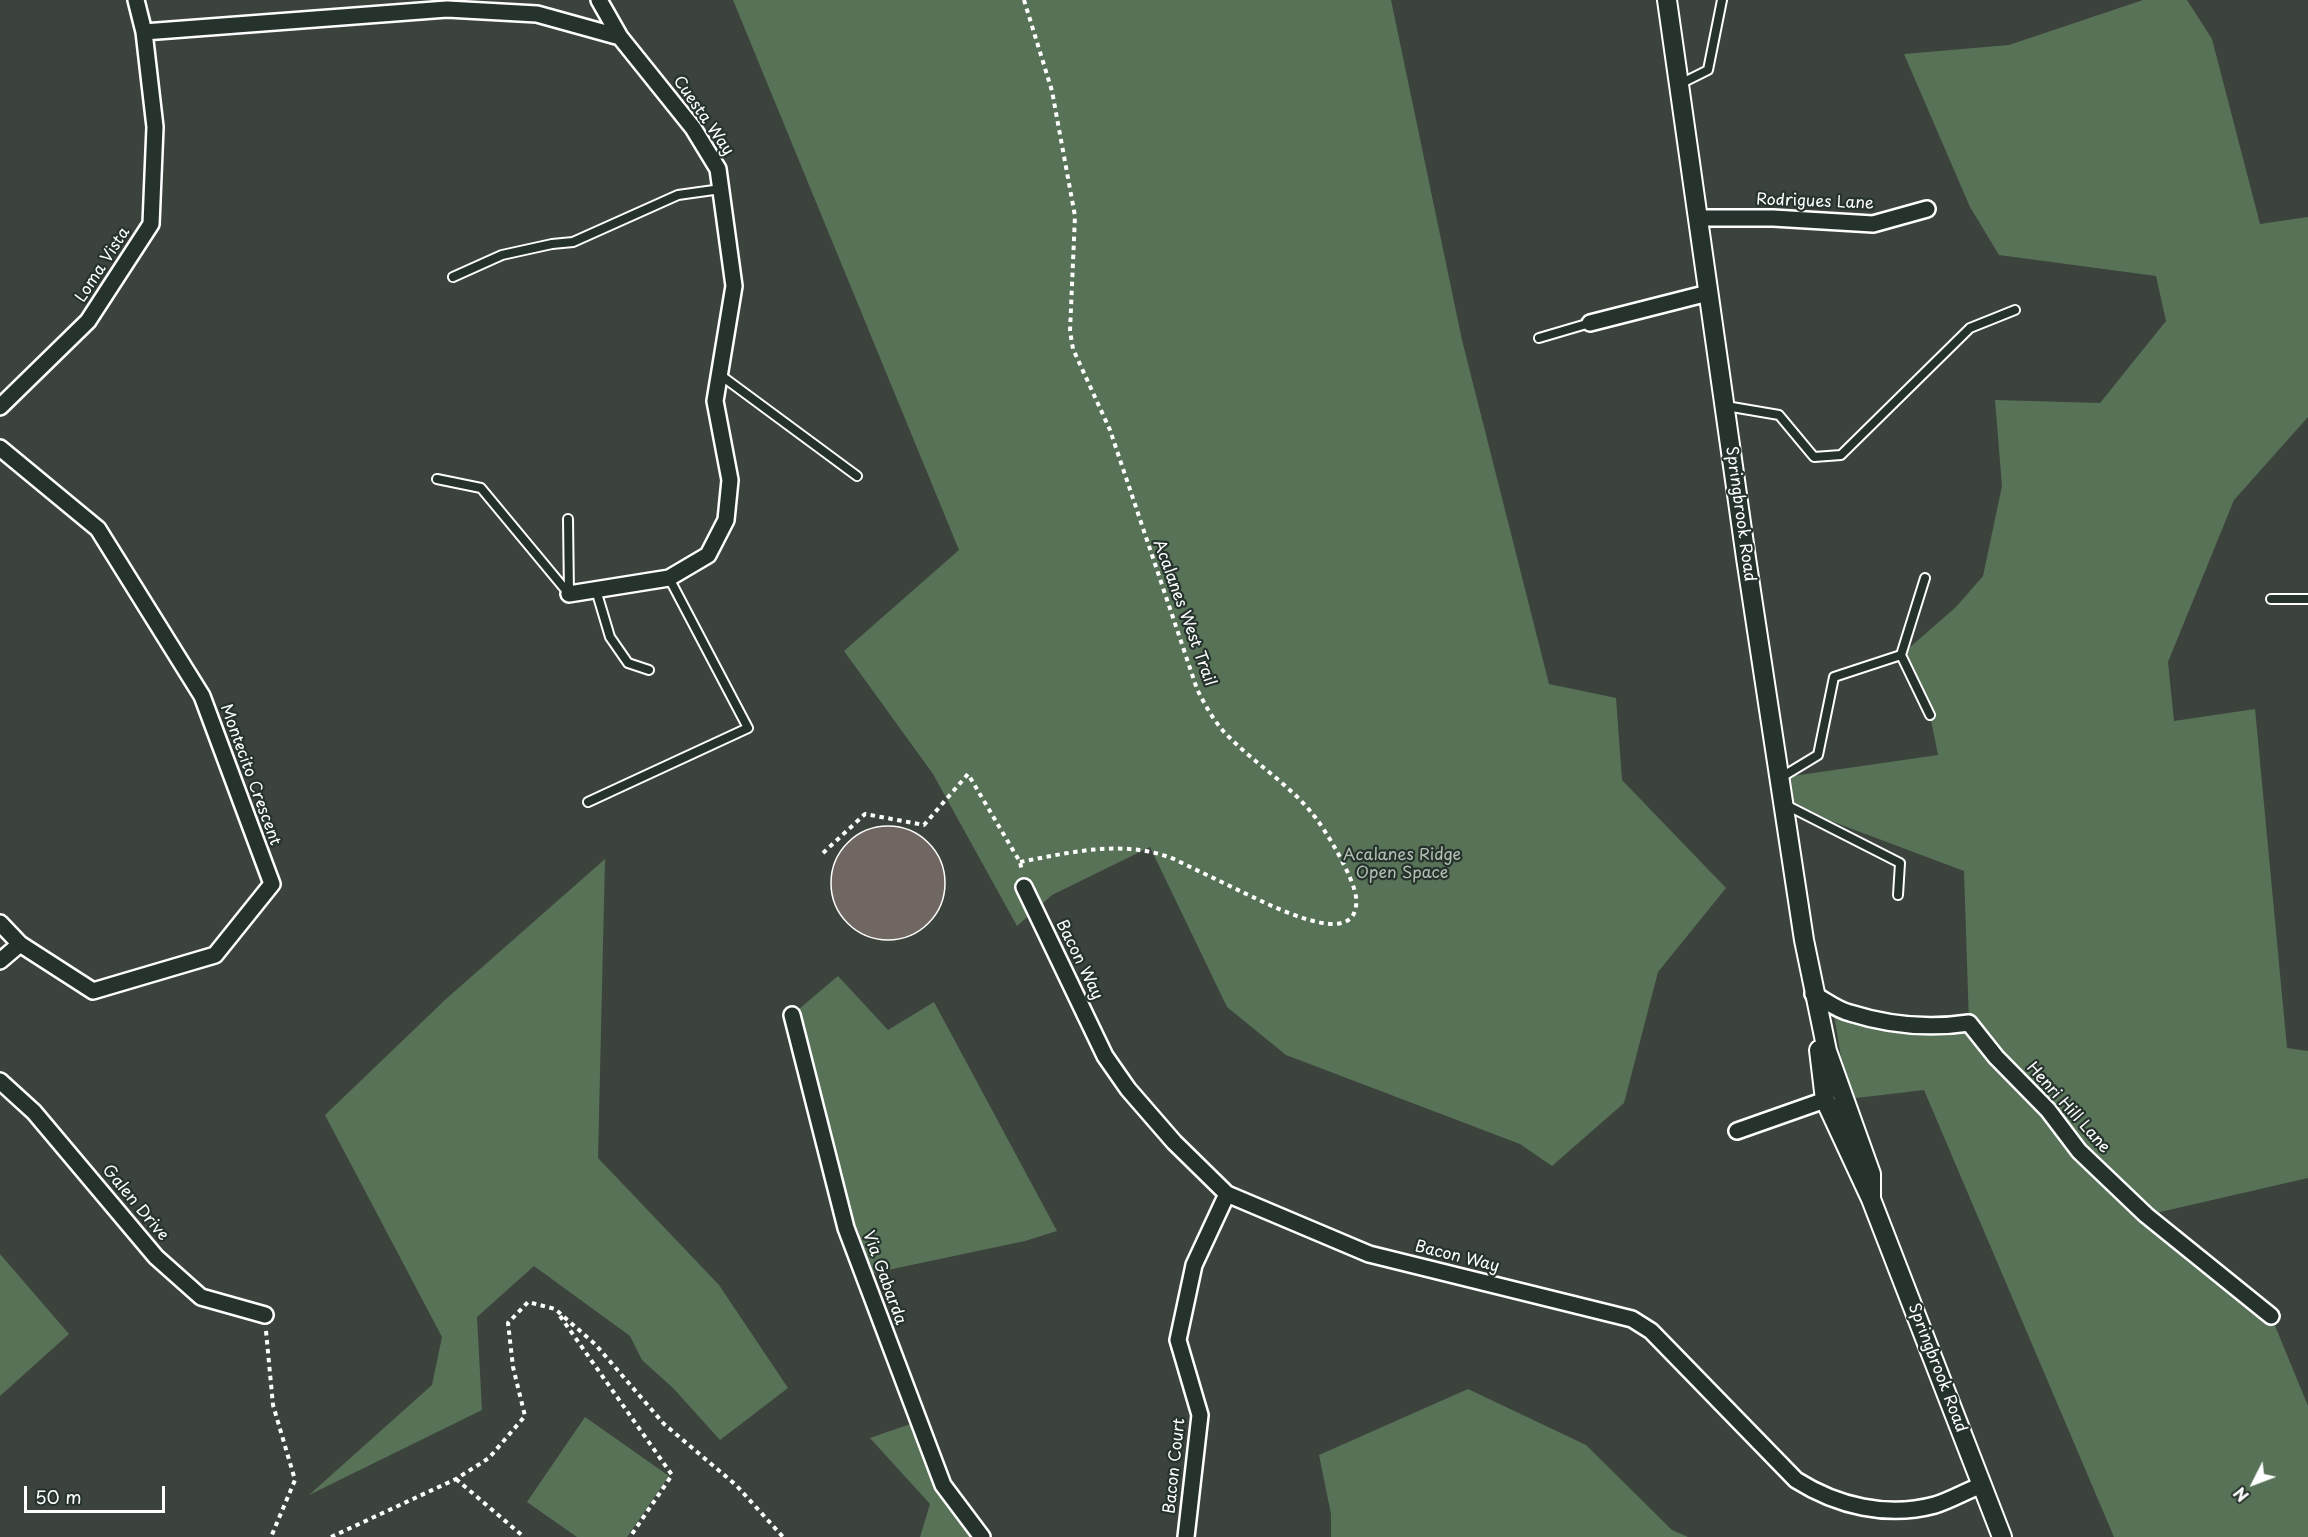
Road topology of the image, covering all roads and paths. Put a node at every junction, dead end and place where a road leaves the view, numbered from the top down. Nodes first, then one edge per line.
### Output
1 (136, 0) edge
2 (599, 0) edge
3 (1024, 0) edge
4 (1667, 0) edge
5 (1722, 0) edge
6 (144, 32) junction
7 (620, 37) junction
8 (1680, 84) junction
9 (721, 189) junction
10 (1927, 208) dead end
11 (1699, 218) junction
12 (453, 278) dead end
13 (1708, 293) junction
14 (2015, 310) dead end
15 (1590, 323) joint
16 (1539, 338) dead end
17 (719, 374) junction
18 (1724, 406) junction
19 (0, 407) edge
20 (0, 448) edge
21 (857, 476) dead end
22 (436, 479) dead end
23 (568, 519) dead end
24 (669, 578) junction
25 (1925, 578) dead end
26 (596, 590) junction
27 (569, 594) junction
28 (2271, 599) dead end
29 (2308, 599) edge
30 (1901, 655) junction
31 (649, 670) dead end
32 (1930, 715) dead end
33 (1779, 778) junction
34 (588, 802) dead end
35 (1783, 803) junction
36 (823, 853) dead end
37 (1024, 887) dead end
38 (1898, 895) dead end
39 (0, 923) edge
40 (20, 944) junction
41 (0, 961) edge
42 (1813, 994) junction
43 (792, 1015) dead end
44 (1820, 1027) junction
45 (0, 1081) edge
46 (1825, 1100) junction
47 (1737, 1131) dead end
48 (1227, 1194) junction
49 (1871, 1199) junction
50 (555, 1309) junction
51 (265, 1315) joint
52 (2271, 1316) dead end
53 (456, 1479) junction
54 (1982, 1485) junction
55 (271, 1537) edge
56 (331, 1537) edge
57 (524, 1537) edge
58 (630, 1537) edge
59 (783, 1537) edge
60 (982, 1537) edge
61 (1186, 1537) edge
62 (2002, 1537) edge

1 - 6 street, Loma Vista
2 - 7 street, Cuesta Way
3 - 36 path, Acalanes West Trail
4 - 8 street, Springbrook Road
5 - 8 lane
6 - 7 street
6 - 19 street, Loma Vista
7 - 9 street, Cuesta Way
8 - 11 street, Springbrook Road
9 - 12 lane
9 - 17 street, Cuesta Way
10 - 11 street, Rodrigues Lane
11 - 13 street, Springbrook Road
13 - 15 street
13 - 18 street, Springbrook Road
14 - 18 lane
15 - 16 lane
17 - 21 lane
17 - 24 street, Cuesta Way
18 - 33 street, Springbrook Road
20 - 40 street, Montecito Crescent
22 - 27 lane
23 - 27 lane
24 - 26 street, Cuesta Way
24 - 34 lane
25 - 30 lane
26 - 27 street, Cuesta Way
26 - 31 lane
28 - 29 lane
30 - 32 lane
30 - 33 lane
33 - 35 street, Springbrook Road
35 - 38 lane
35 - 42 street, Springbrook Road
37 - 48 street, Bacon Way
39 - 40 street
40 - 41 street
42 - 44 street, Springbrook Road
42 - 52 street, Henri Hill Lane
43 - 60 street, Via Gabarda
44 - 46 street, Springbrook Road
44 - 49 street, Springbrook Road
45 - 51 street, Galen Drive
46 - 47 street
46 - 49 street, Springbrook Road
48 - 54 street, Bacon Way
48 - 61 street, Bacon Court
49 - 54 street, Springbrook Road
50 - 53 path
50 - 58 path
50 - 59 path
51 - 55 path
53 - 56 path
53 - 57 path
54 - 62 street, Springbrook Road

